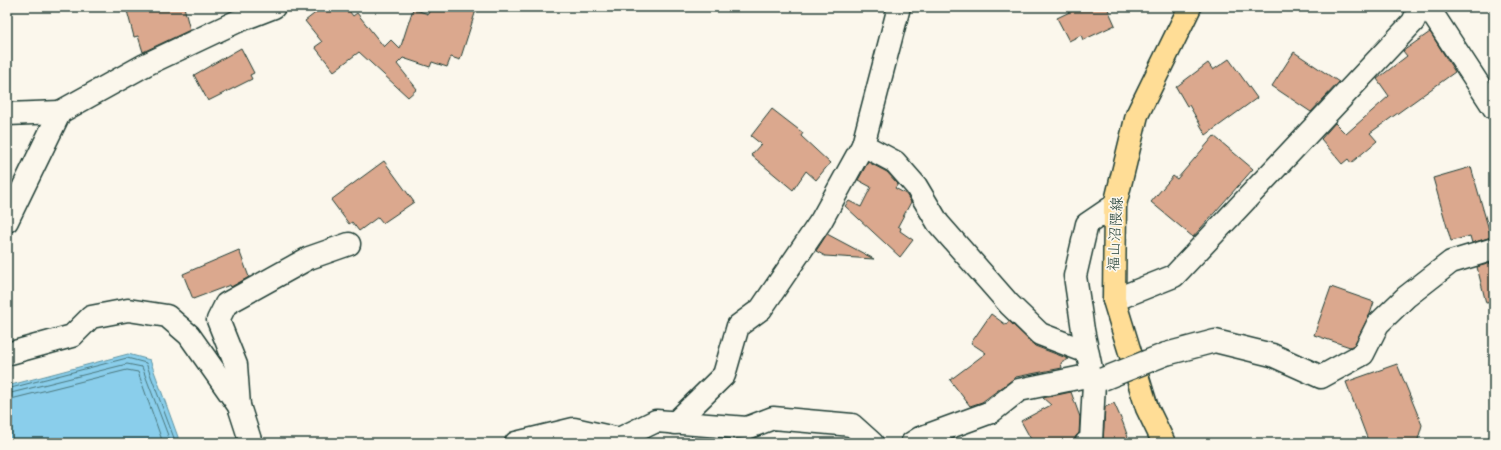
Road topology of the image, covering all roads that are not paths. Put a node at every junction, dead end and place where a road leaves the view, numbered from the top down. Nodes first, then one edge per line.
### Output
1 (274, 7) edge
2 (899, 7) edge
3 (1190, 7) edge
4 (1420, 7) edge
5 (1428, 7) edge
6 (1494, 108) edge
7 (60, 112) junction
8 (7, 114) edge
9 (863, 145) junction
10 (1115, 205) junction
11 (7, 222) edge
12 (349, 244) dead end
13 (1494, 249) edge
14 (1114, 300) junction
15 (1087, 352) junction
16 (7, 354) edge
17 (1096, 379) junction
18 (239, 406) junction
19 (675, 423) junction
20 (251, 443) edge
21 (516, 443) edge
22 (872, 443) edge
23 (912, 443) edge
24 (1086, 443) edge
25 (1164, 443) edge

1 - 7 street
2 - 9 street
3 - 10 main road, 福山沼隈線
4 - 14 street
5 - 6 street
7 - 8 street
7 - 11 street
9 - 15 street
9 - 19 street
10 - 14 main road, 福山沼隈線
10 - 15 street
12 - 18 street
13 - 17 street, bridge
14 - 25 main road, 福山沼隈線
15 - 17 street
16 - 18 street
17 - 23 street
17 - 24 street
18 - 20 street
19 - 21 street
19 - 22 street

